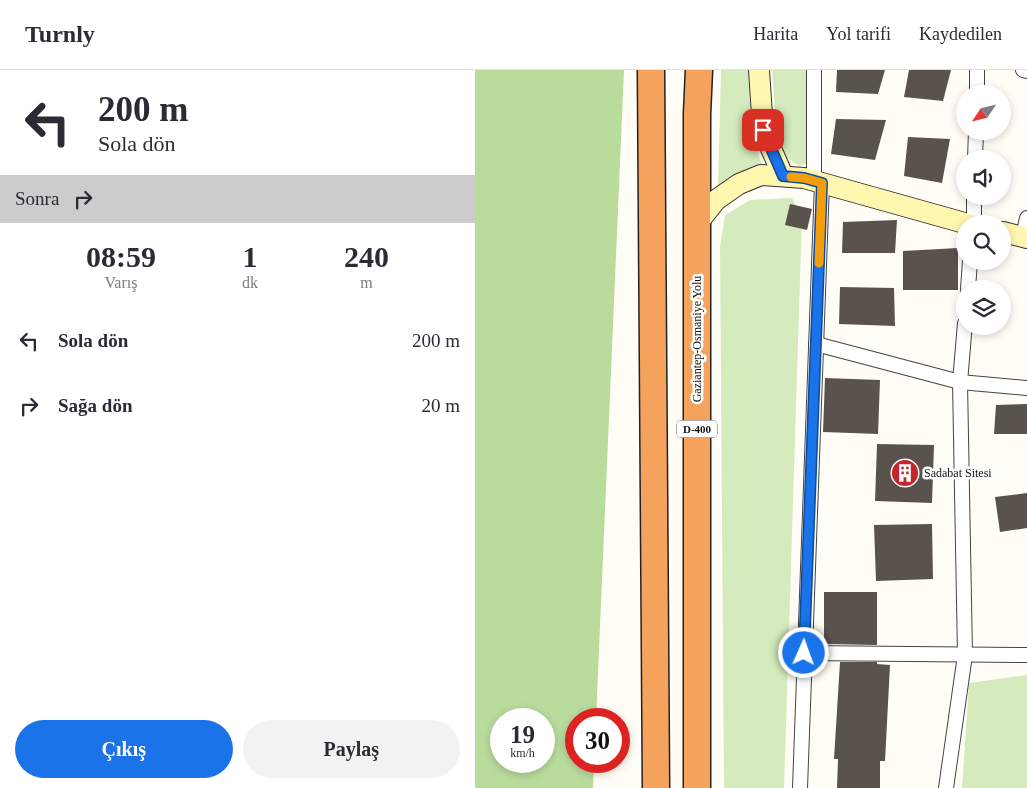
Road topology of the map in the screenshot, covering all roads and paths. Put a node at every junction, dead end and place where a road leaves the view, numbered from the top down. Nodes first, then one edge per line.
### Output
1 (651, 70) edge
2 (699, 70) edge
3 (759, 70) edge
4 (815, 70) edge
5 (977, 70) edge
6 (1023, 70) edge
7 (1027, 71) edge
8 (977, 85) edge
9 (783, 176) junction
10 (818, 181) junction
11 (956, 221) edge
12 (697, 224) junction
13 (1026, 231) edge
14 (1011, 232) edge
15 (964, 335) edge
16 (816, 344) junction
17 (960, 382) junction
18 (1027, 388) edge
19 (804, 653) junction
20 (1027, 654) edge
21 (965, 655) junction
22 (656, 788) edge
23 (697, 788) edge
24 (800, 788) edge
25 (947, 788) edge

1 - 22 highway
2 - 12 highway, Gaziantep-Osmaniye Yolu / D-400
3 - 9 street
4 - 10 street
5 - 8 street
6 - 7 street
9 - 10 street
9 - 12 street
10 - 11 street
10 - 16 street
12 - 23 highway, Gaziantep-Osmaniye Yolu / D-400
13 - 14 street
15 - 17 street
16 - 17 street
16 - 19 street
17 - 18 street
17 - 21 street
19 - 21 street
19 - 24 street
20 - 21 street
21 - 25 street

